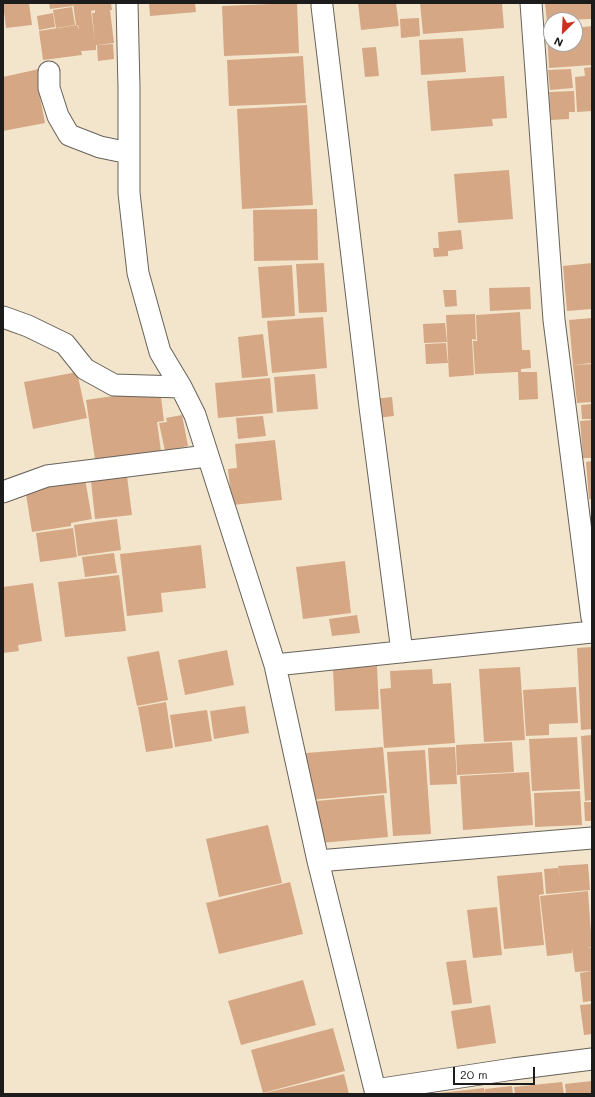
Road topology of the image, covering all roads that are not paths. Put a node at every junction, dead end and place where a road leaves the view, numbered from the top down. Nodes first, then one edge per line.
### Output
1 (127, 3) edge
2 (531, 3) edge
3 (322, 6) dead end
4 (49, 72) dead end
5 (129, 153) junction
6 (3, 317) edge
7 (182, 387) junction
8 (207, 456) junction
9 (3, 492) edge
10 (592, 618) edge
11 (592, 632) edge
12 (402, 652) junction
13 (275, 665) junction
14 (592, 838) edge
15 (318, 861) junction
16 (592, 1059) edge
17 (376, 1092) edge

1 - 5 street
2 - 10 street
3 - 12 street
4 - 5 street
5 - 7 street
6 - 7 street
7 - 8 street
8 - 9 street
8 - 13 street
11 - 12 street
12 - 13 street
13 - 15 street
14 - 15 street
15 - 17 street
16 - 17 street

